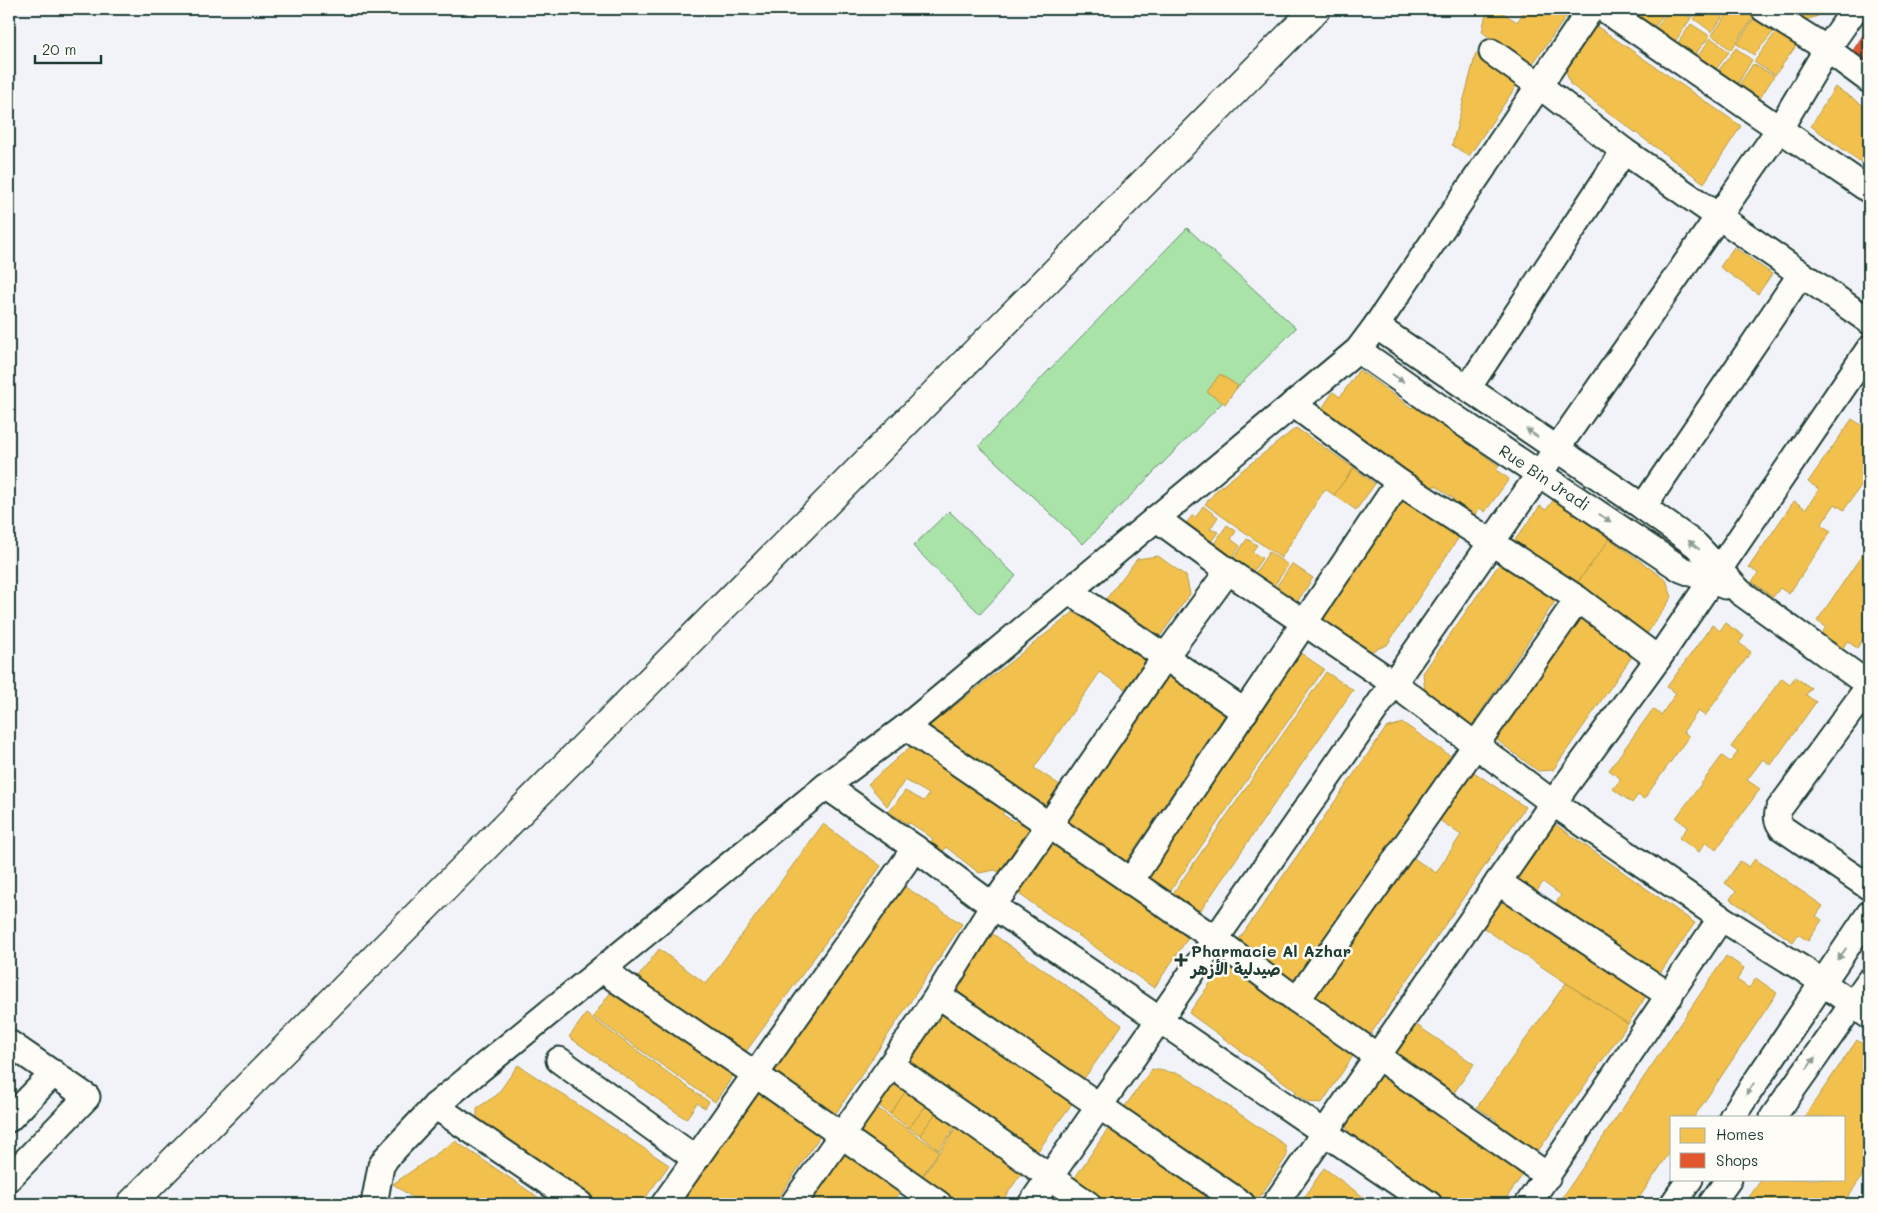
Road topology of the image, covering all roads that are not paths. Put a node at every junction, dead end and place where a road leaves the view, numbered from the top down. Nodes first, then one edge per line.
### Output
1 (1316, 9) edge
2 (1591, 9) edge
3 (1604, 9) edge
4 (1764, 9) edge
5 (1855, 9) edge
6 (1827, 49) junction
7 (1492, 52) dead end
8 (1869, 80) edge
9 (1540, 86) junction
10 (1780, 128) junction
11 (1624, 151) junction
12 (1869, 190) edge
13 (1718, 217) junction
14 (1801, 274) junction
15 (1869, 321) edge
16 (1376, 326) junction
17 (1869, 349) edge
18 (1358, 350) junction
19 (1468, 388) junction
20 (1293, 404) junction
21 (1556, 449) junction
22 (1538, 474) junction
23 (1400, 482) junction
24 (1643, 507) junction
25 (1156, 518) junction
26 (1491, 542) junction
27 (1228, 571) junction
28 (1715, 575) junction
29 (1069, 591) junction
30 (1578, 599) junction
31 (1305, 624) junction
32 (1165, 657) junction
33 (1658, 659) junction
34 (1393, 683) junction
35 (1869, 685) edge
36 (1245, 712) junction
37 (906, 727) junction
38 (1474, 744) junction
39 (826, 786) junction
40 (1553, 803) junction
41 (1049, 826) junction
42 (915, 848) junction
43 (1130, 882) junction
44 (1498, 882) junction
45 (1869, 887) edge
46 (993, 906) junction
47 (1869, 914) edge
48 (1721, 918) junction
49 (1215, 940) junction
50 (614, 978) dead end
51 (1869, 981) edge
52 (1822, 982) junction
53 (938, 995) junction
54 (1670, 996) junction
55 (1297, 1000) junction
56 (1861, 1010) edge
57 (1158, 1020) junction
58 (9, 1043) edge
59 (1377, 1057) junction
60 (559, 1060) dead end
61 (891, 1065) junction
62 (54, 1073) junction
63 (755, 1074) junction
64 (1101, 1105) junction
65 (434, 1106) junction
66 (1733, 1116) edge
67 (1774, 1116) edge
68 (9, 1119) edge
69 (1324, 1132) junction
70 (841, 1135) junction
71 (696, 1159) junction
72 (1548, 1176) junction
73 (9, 1178) edge
74 (1049, 1178) junction
75 (1689, 1180) edge
76 (1728, 1180) edge
77 (924, 1200) edge
78 (131, 1204) edge
79 (374, 1204) edge
80 (580, 1204) edge
81 (664, 1204) edge
82 (793, 1204) edge
83 (1031, 1204) edge
84 (1088, 1204) edge
85 (1242, 1204) edge
86 (1275, 1204) edge
87 (1429, 1204) edge
88 (1528, 1204) edge
89 (1673, 1204) edge
90 (1711, 1204) edge

1 - 78 main road
2 - 9 street
3 - 10 street
4 - 6 street
5 - 6 street
6 - 8 street
6 - 10 street
7 - 9 street
9 - 11 street
9 - 16 street
10 - 12 street
10 - 13 street
11 - 13 street
11 - 19 street
13 - 14 street
13 - 21 street
14 - 15 street
14 - 24 street
16 - 18 street
16 - 19 street, Rue Bin Jradi
17 - 28 street
18 - 20 street
18 -> 22 street, Rue Bin Jradi
21 -> 19 street, Rue Bin Jradi
20 - 23 street
20 - 25 street
21 - 22 street
21 - 24 street, Rue Bin Jradi
22 - 26 street
22 -> 28 street, Rue Bin Jradi
23 - 26 street
23 - 31 street
28 -> 24 street, Rue Bin Jradi
25 - 27 street
25 - 29 street
26 - 30 street
26 - 34 street
27 - 31 street
27 - 32 street
28 - 33 street
28 - 35 street, Rue Bin Jradi
29 - 32 street
29 - 37 street
30 - 33 street
30 - 38 street
31 - 34 street
31 - 36 street
32 - 36 street
32 - 41 street
33 - 40 street
34 - 38 street
34 - 49 street
35 - 45 street
36 - 43 street
37 - 39 street
37 - 41 street
38 - 40 street
38 - 55 street
39 - 42 street
39 - 65 street
40 - 44 street
40 - 48 street
41 - 43 street
41 - 46 street
42 - 46 street
42 - 63 street
43 - 49 street
44 - 54 street
44 - 59 street
46 - 53 street
46 - 57 street
47 -> 52 street
48 - 52 street
48 - 54 street
49 - 55 street
49 - 57 street
50 - 63 street
51 - 56 street
52 - 56 street
52 -> 66 street
53 - 61 street
53 - 64 street
54 - 72 street
55 - 59 street
67 -> 56 street
57 - 64 street
57 - 69 street
58 - 62 street
59 - 69 street
59 - 72 street
60 - 71 street
61 - 70 street
61 - 74 street
62 - 68 street
62 - 73 street
63 - 70 street
63 - 71 street
64 - 74 street
64 - 85 street
65 - 79 street
65 - 80 street
69 - 86 street
69 - 87 street
70 - 77 street
70 - 82 street
71 - 81 street
72 - 88 street
74 - 83 street
74 - 84 street
75 - 89 street
76 - 90 street

